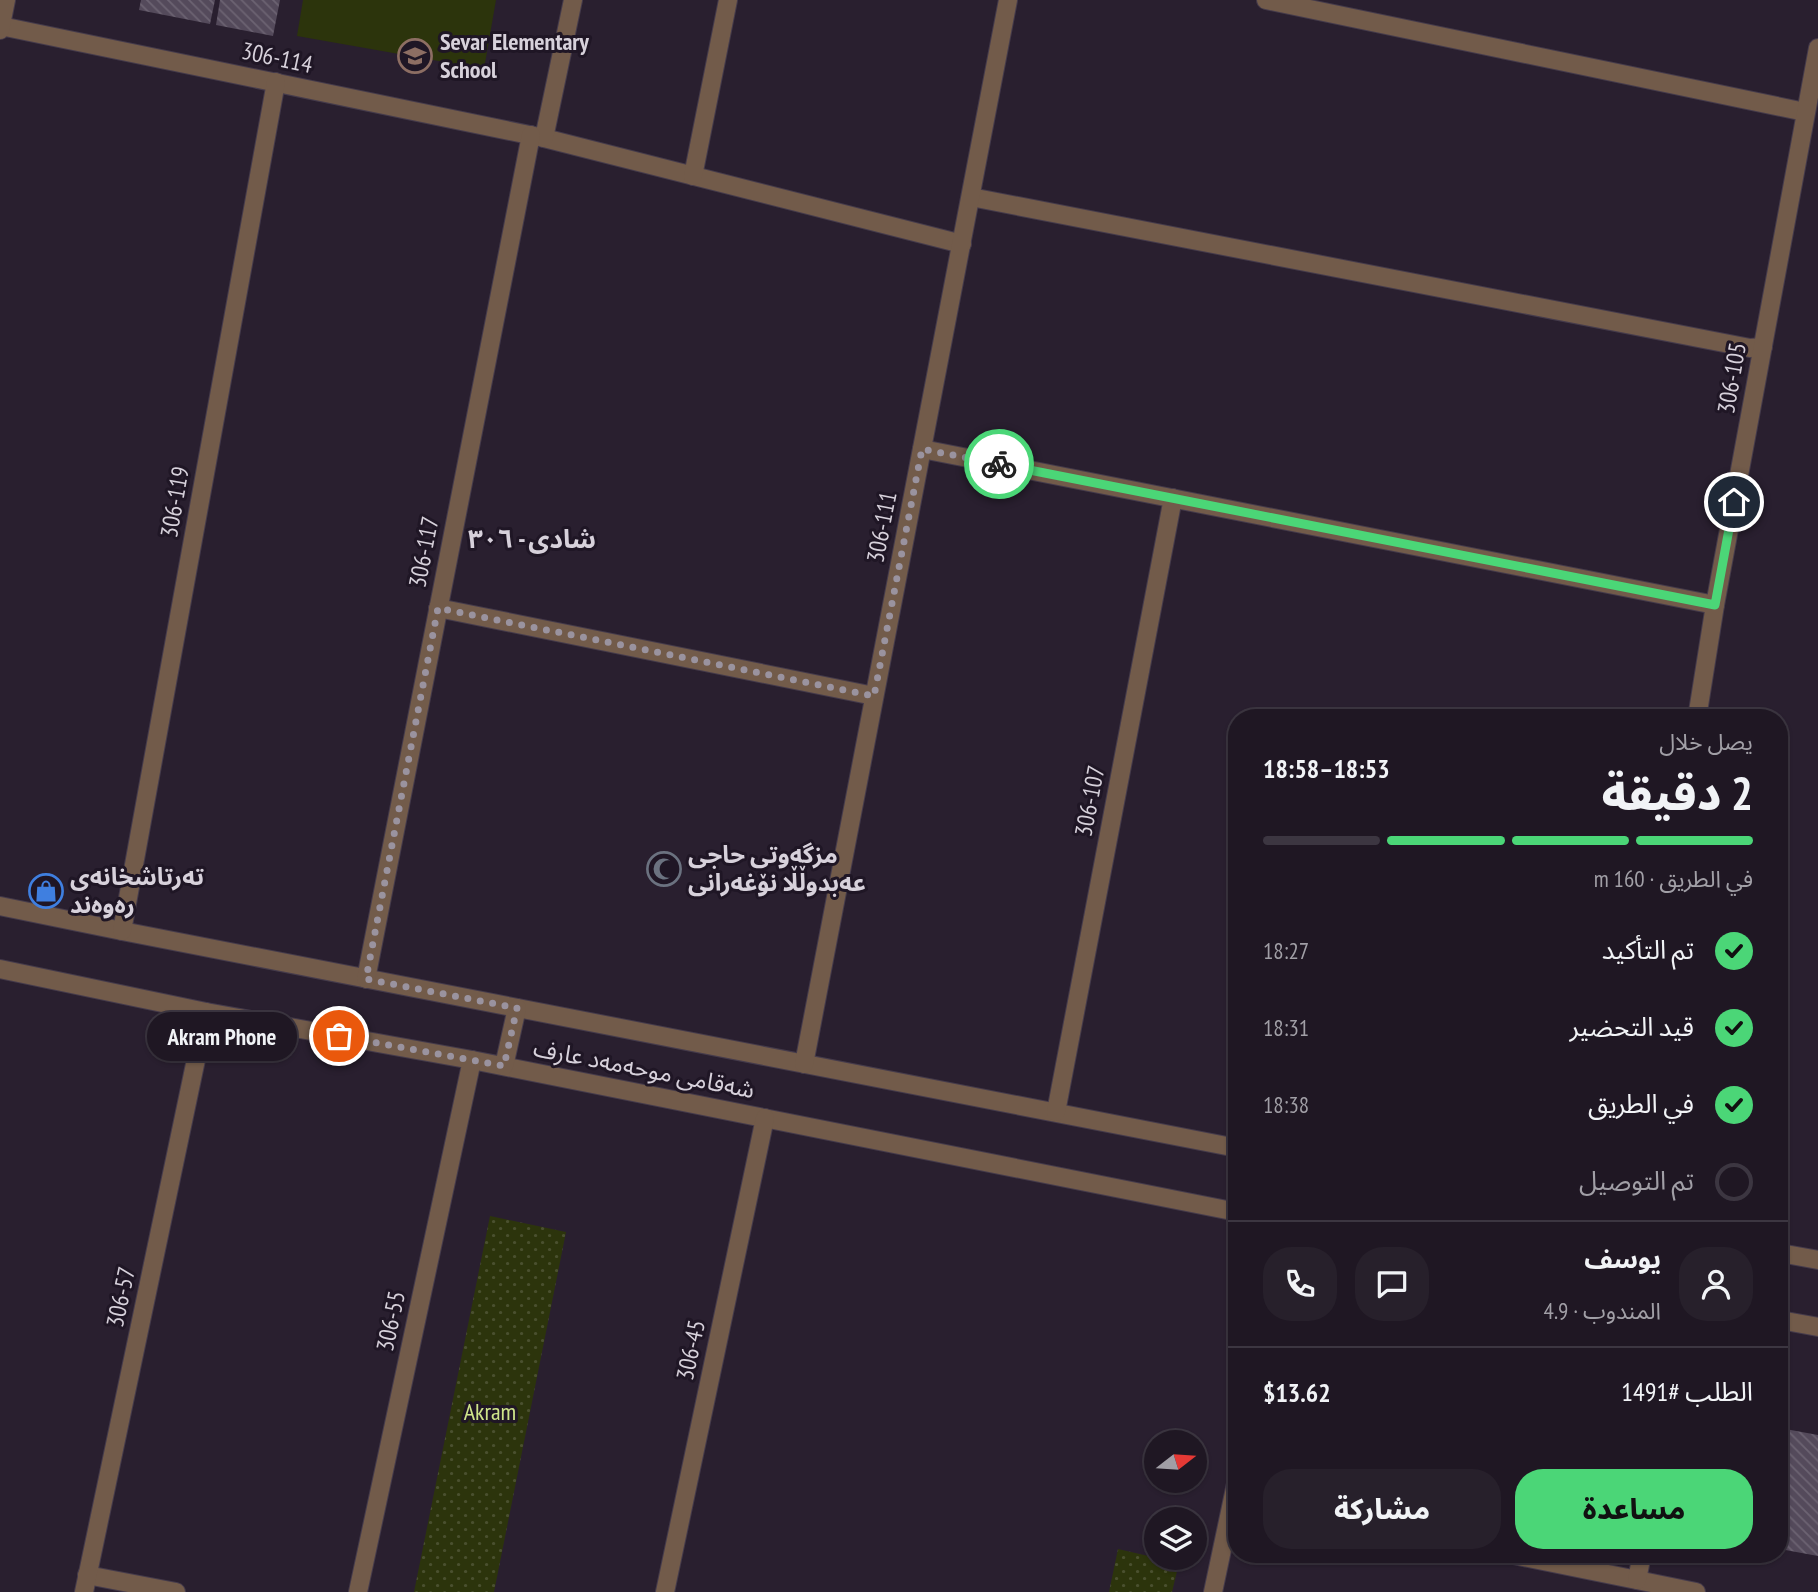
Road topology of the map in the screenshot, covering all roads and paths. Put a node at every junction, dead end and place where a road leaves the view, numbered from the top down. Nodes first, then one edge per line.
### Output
1 (6, 0) edge
2 (573, 0) edge
3 (728, 0) edge
4 (1008, 0) edge
5 (1266, 0) edge
6 (0, 28) edge
7 (1818, 48) edge
8 (276, 82) junction
9 (1805, 112) junction
10 (537, 136) junction
11 (692, 176) junction
12 (971, 197) junction
13 (962, 244) junction
14 (1763, 346) junction
15 (922, 449) junction
16 (1173, 498) junction
17 (1715, 605) junction
18 (438, 608) junction
19 (874, 696) junction
20 (1698, 709) edge
21 (0, 906) edge
22 (122, 931) junction
23 (0, 969) edge
24 (366, 979) junction
25 (517, 1008) junction
26 (206, 1012) junction
27 (472, 1060) junction
28 (804, 1064) junction
29 (504, 1066) junction
30 (1056, 1112) junction
31 (765, 1118) junction
32 (1228, 1146) edge
33 (1228, 1210) edge
34 (1788, 1254) edge
35 (1818, 1260) edge
36 (1788, 1321) edge
37 (1818, 1327) edge
38 (1228, 1528) edge
39 (1553, 1563) edge
40 (1640, 1563) edge
41 (1637, 1580) junction
42 (86, 1583) edge
43 (176, 1592) edge
44 (358, 1592) edge
45 (666, 1592) edge
46 (1213, 1592) edge
47 (1696, 1592) edge

1 - 6 street
2 - 10 street, 306-117
3 - 11 street
4 - 12 street, 306-111
5 - 9 street
6 - 8 street, 306-114
7 - 9 street, 306-105
8 - 10 street, 306-114
8 - 22 street, 306-119
9 - 14 street, 306-105
10 - 11 street, 306-114
10 - 18 street, 306-117
11 - 13 street, 306-114
12 - 13 street, 306-111
12 - 14 street
13 - 15 street, 306-111
14 - 17 street, 306-105
15 - 16 street
15 - 19 street, 306-111
16 - 17 street
16 - 30 street, 306-107
17 - 20 street, 306-105
18 - 19 street
18 - 24 street, 306-117
19 - 28 street, 306-111
21 - 22 street, شەقامی موحەمەد عارف
22 - 24 street, شەقامی موحەمەد عارف
23 - 26 street, شەقامی موحەمەد عارف
24 - 25 street, شەقامی موحەمەد عارف
25 - 28 street, شەقامی موحەمەد عارف
25 - 29 street
26 - 27 street, شەقامی موحەمەد عارف
26 - 42 street, 306-57
27 - 29 street, شەقامی موحەمەد عارف
27 - 44 street, 306-55
28 - 30 street, شەقامی موحەمەد عارف
29 - 31 street, شەقامی موحەمەد عارف
30 - 32 street, شەقامی موحەمەد عارف
31 - 33 street, شەقامی موحەمەد عارف
31 - 45 street, 306-45
34 - 35 street
36 - 37 street
38 - 46 street
39 - 41 street
40 - 41 street
41 - 47 street
42 - 43 street

